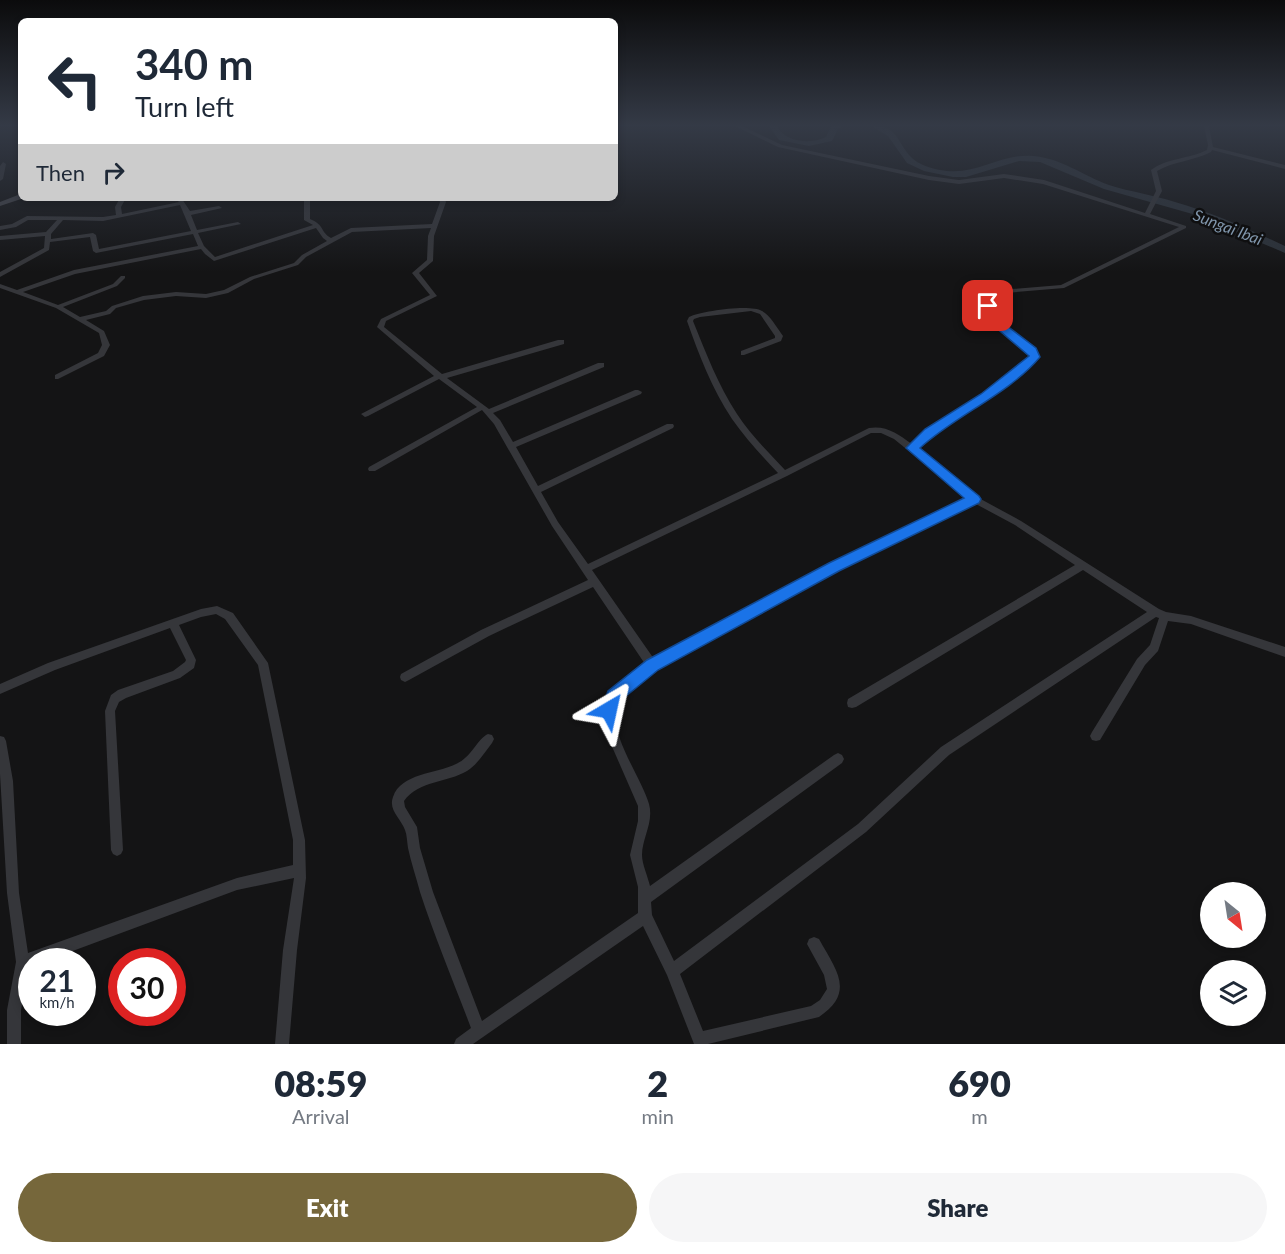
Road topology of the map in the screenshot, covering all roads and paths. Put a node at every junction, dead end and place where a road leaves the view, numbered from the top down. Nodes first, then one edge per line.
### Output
1 (918, 175) edge
2 (1155, 175) edge
3 (18, 198) edge
4 (121, 201) edge
5 (176, 201) edge
6 (181, 201) edge
7 (307, 201) edge
8 (442, 201) edge
9 (0, 204) edge
10 (219, 208) dead end
11 (1151, 210) junction
12 (190, 213) junction
13 (119, 216) junction
14 (61, 219) junction
15 (238, 224) dead end
16 (318, 225) junction
17 (435, 226) junction
18 (0, 228) edge
19 (194, 234) junction
20 (48, 237) junction
21 (0, 238) edge
22 (330, 240) junction
23 (202, 247) junction
24 (0, 274) edge
25 (123, 277) dead end
26 (0, 286) edge
27 (17, 292) junction
28 (58, 307) junction
29 (81, 319) junction
30 (561, 342) dead end
31 (744, 353) dead end
32 (601, 365) dead end
33 (440, 376) junction
34 (58, 377) dead end
35 (638, 392) dead end
36 (485, 409) junction
37 (366, 414) dead end
38 (670, 426) dead end
39 (511, 446) junction
40 (912, 448) junction
41 (372, 469) dead end
42 (784, 474) junction
43 (536, 491) junction
44 (974, 499) junction
45 (1083, 565) junction
46 (586, 569) junction
47 (595, 581) junction
48 (1160, 614) junction
49 (173, 624) junction
50 (1285, 652) edge
51 (652, 665) junction
52 (405, 677) dead end
53 (0, 688) edge
54 (852, 703) dead end
55 (1096, 736) dead end
56 (488, 739) dead end
57 (0, 741) edge
58 (838, 759) dead end
59 (4, 784) edge
60 (117, 850) dead end
61 (300, 870) junction
62 (645, 898) junction
63 (645, 916) junction
64 (814, 944) dead end
65 (21, 948) edge
66 (61, 948) edge
67 (672, 971) junction
68 (18, 989) edge
69 (479, 1031) junction
70 (700, 1042) edge
71 (14, 1044) edge
72 (282, 1044) edge
73 (461, 1044) edge

1 - 11 street
2 - 11 street
3 - 9 main road
4 - 13 street
5 - 13 street
6 - 12 street
7 - 16 street
8 - 17 street
10 - 12 street
11 - 40 street
12 - 19 street
13 - 14 street
14 - 18 street
14 - 20 street
15 - 19 street
16 - 22 street
16 - 23 street
17 - 22 street
17 - 33 street
19 - 20 street
19 - 23 street
20 - 21 street
20 - 24 street
22 - 29 street
23 - 27 street
25 - 28 street
26 - 27 street
27 - 28 street
28 - 29 street
29 - 34 street
30 - 33 street
31 - 42 street
32 - 36 street
33 - 36 street
33 - 37 street
35 - 39 street
36 - 39 street
36 - 41 street
38 - 43 street
39 - 43 street
40 - 42 street
40 - 44 street
42 - 46 street
43 - 46 street
44 - 45 street
44 - 51 street
45 - 48 street
45 - 54 street
46 - 47 street
47 - 51 street
47 - 52 street
48 - 50 street
48 - 55 street
48 - 67 street
49 - 53 street
49 - 60 street
49 - 61 street
51 - 62 street
56 - 69 street
57 - 59 street
58 - 62 street
59 - 65 street
61 - 66 street
61 - 72 street
62 - 63 street
63 - 67 street
63 - 69 street
64 - 70 street
67 - 70 street
68 - 71 street
69 - 73 street

